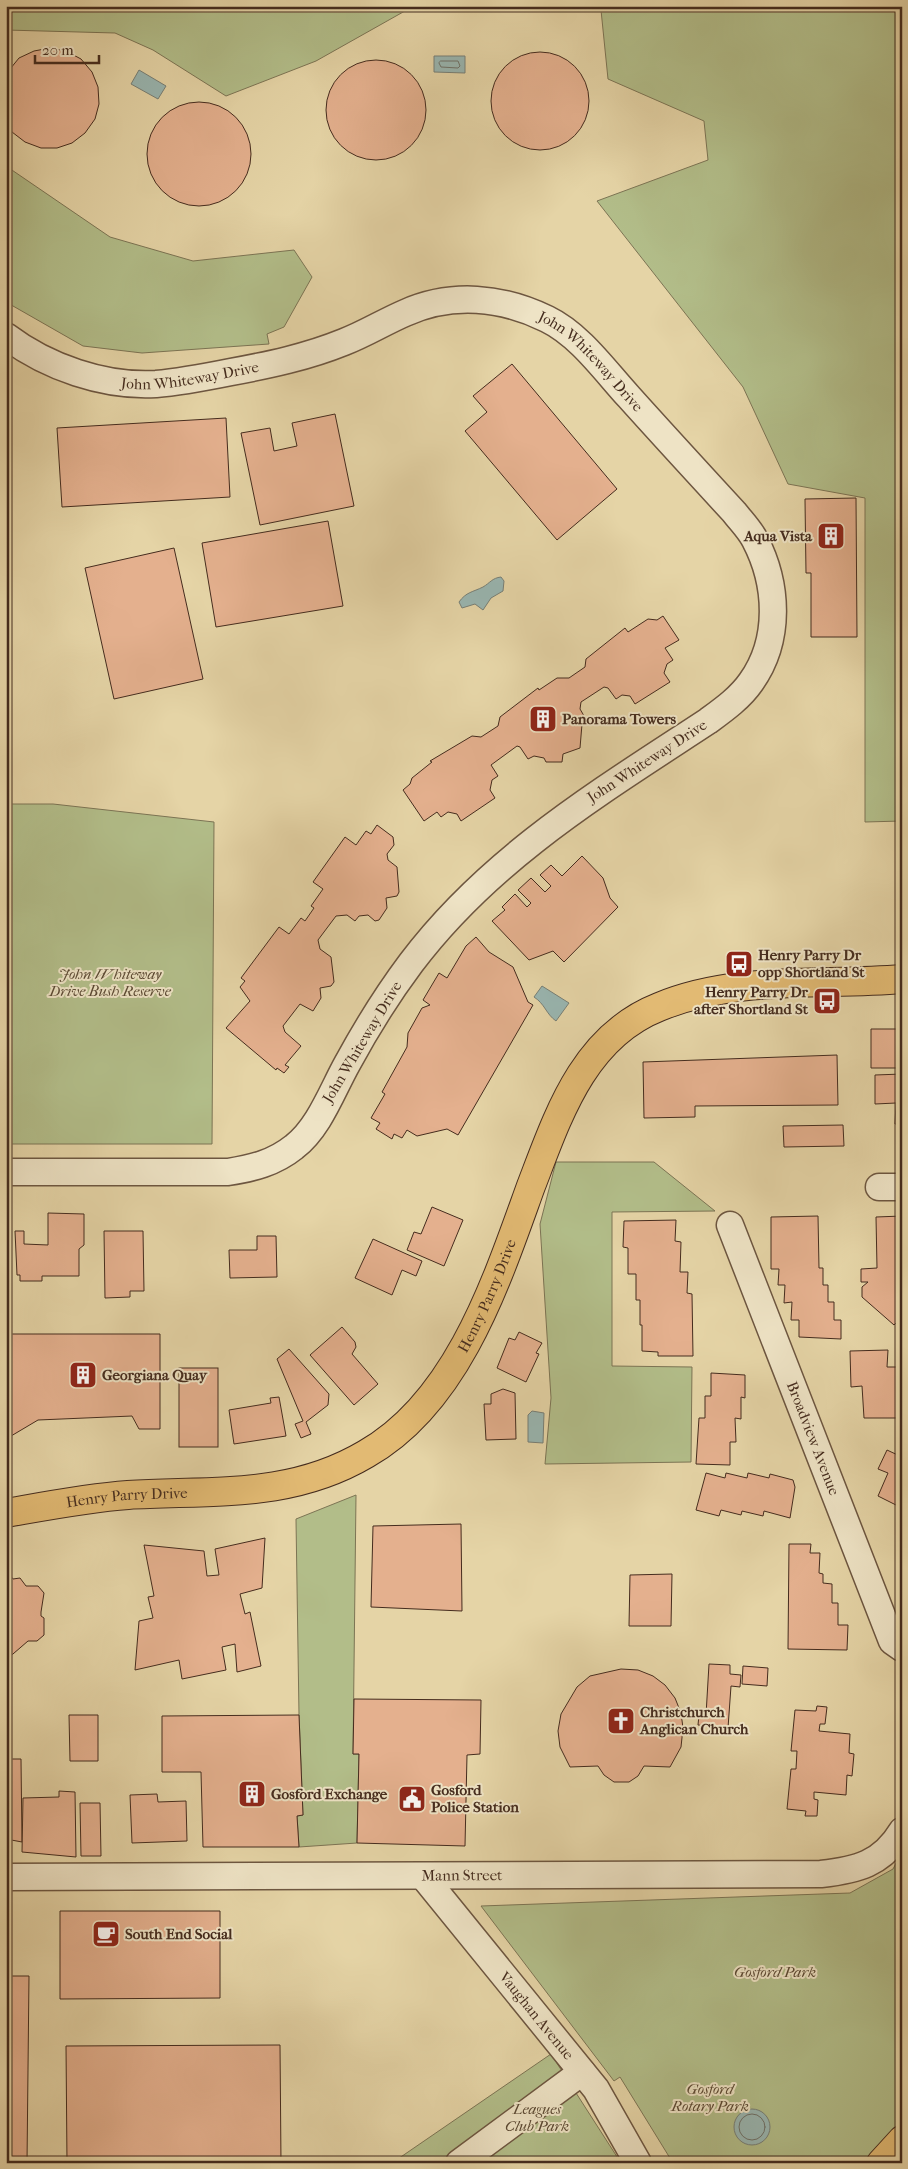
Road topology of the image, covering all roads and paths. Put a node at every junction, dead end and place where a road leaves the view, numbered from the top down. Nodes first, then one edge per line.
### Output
1 (6, 336) edge
2 (895, 981) edge
3 (6, 1172) edge
4 (730, 1225) dead end
5 (6, 1513) edge
6 (902, 1648) edge
7 (902, 1831) edge
8 (424, 1876) junction
9 (6, 1877) edge
10 (582, 2072) junction
11 (902, 2140) edge
12 (459, 2163) edge
13 (638, 2163) edge
14 (881, 2163) edge

1 - 3 street, John Whiteway Drive
2 - 5 main road, Henry Parry Drive
4 - 6 street, Broadview Avenue
7 - 8 street, Mann Street
8 - 9 street, Mann Street
8 - 10 street, Vaughan Avenue
10 - 12 street
10 - 13 street, Vaughan Avenue
11 - 14 main road

